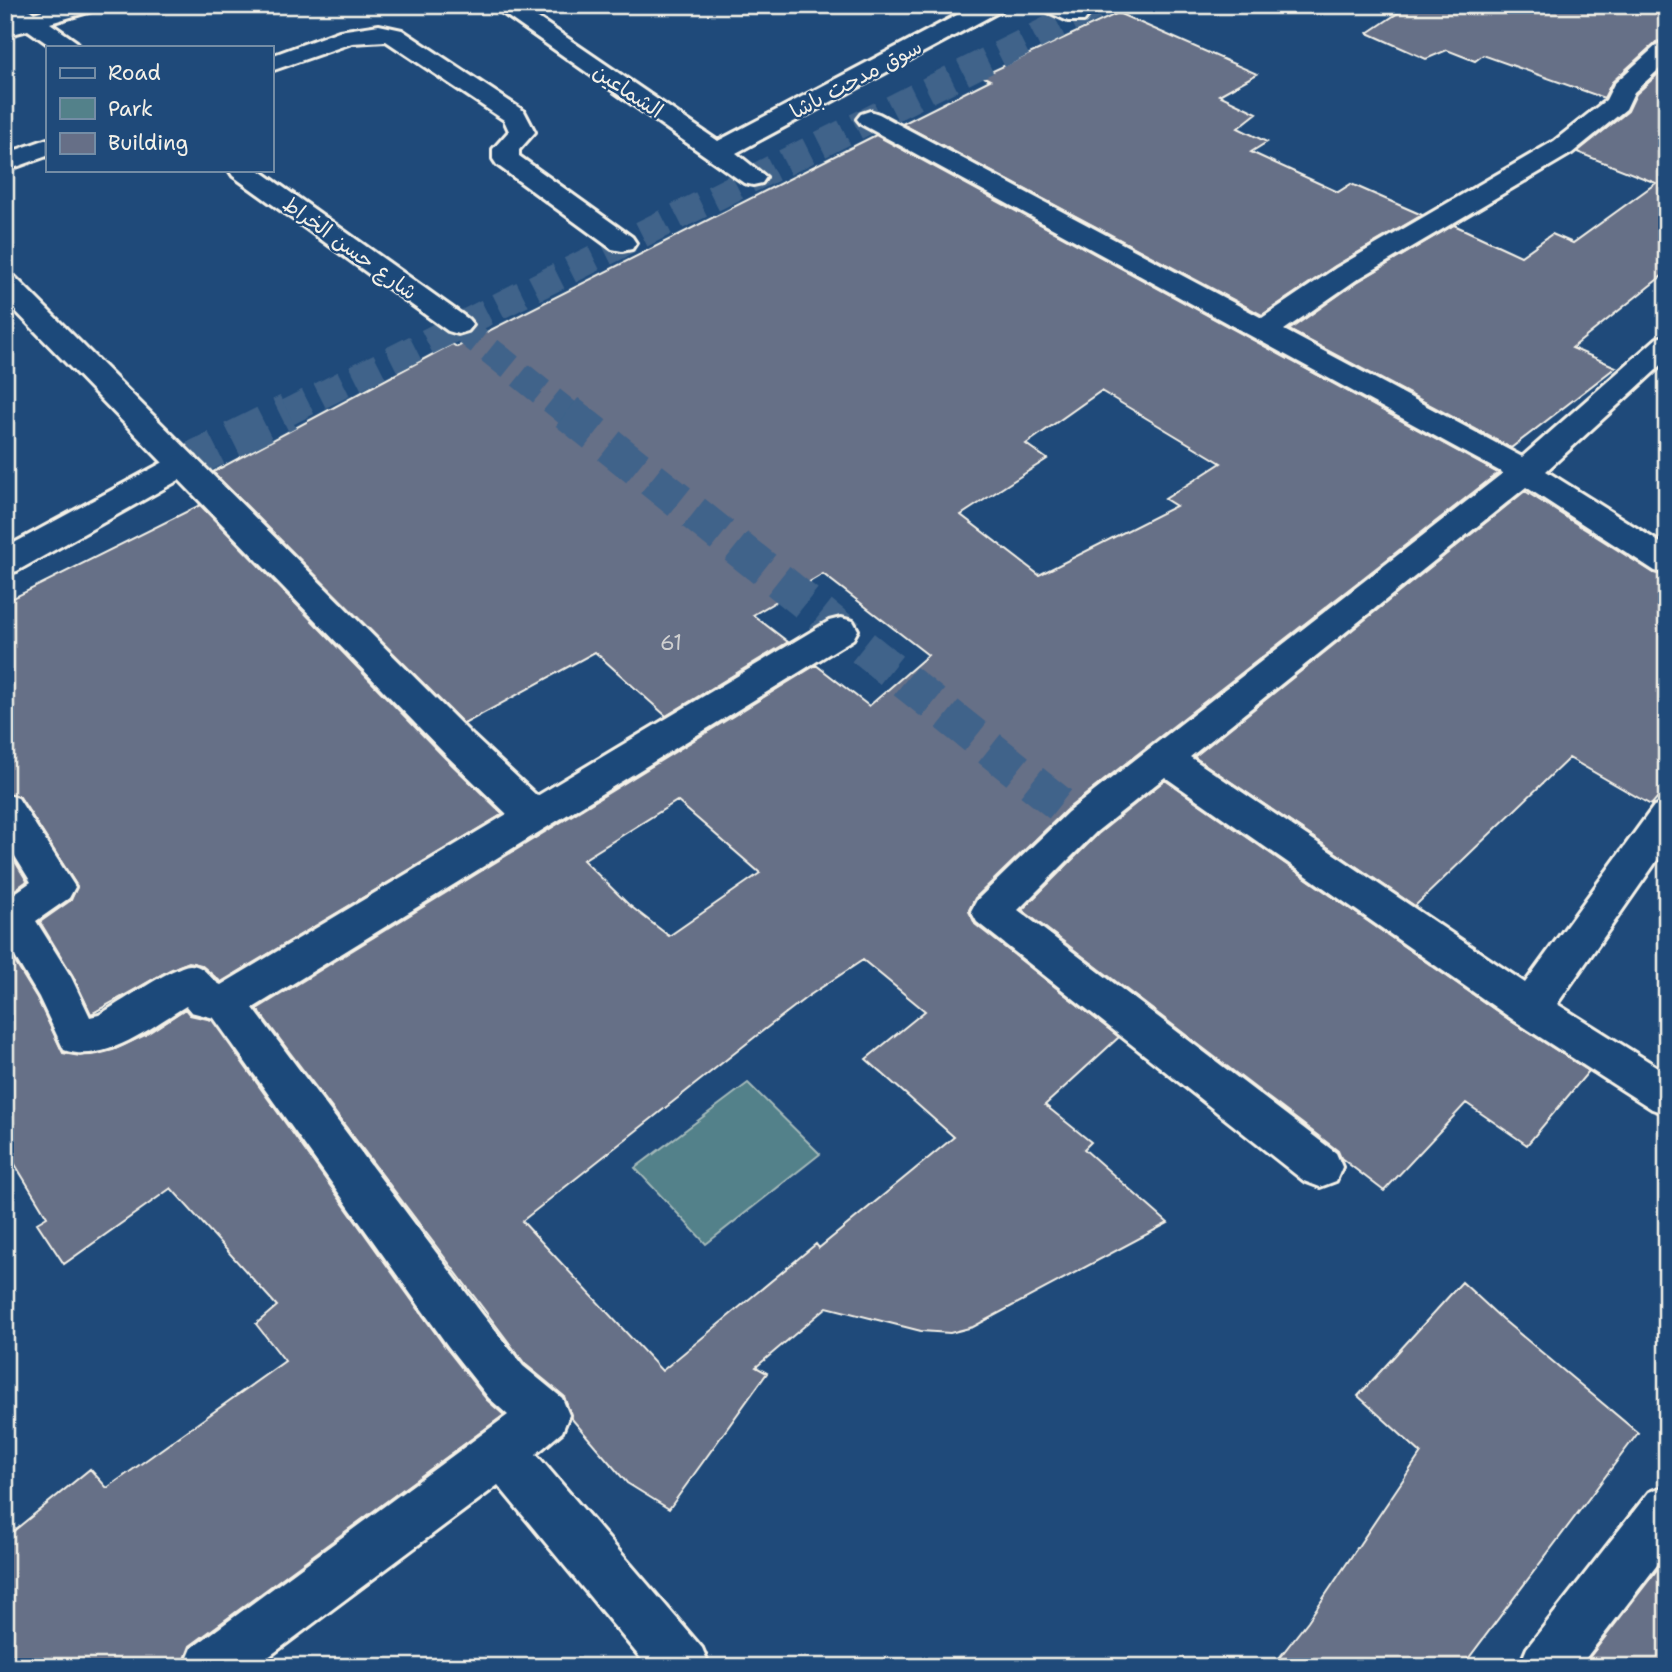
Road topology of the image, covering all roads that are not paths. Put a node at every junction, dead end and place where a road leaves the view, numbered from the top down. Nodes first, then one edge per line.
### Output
1 (8, 5) edge
2 (87, 5) edge
3 (503, 5) edge
4 (993, 5) edge
5 (1052, 5) edge
6 (1076, 16) dead end
7 (31, 22) junction
8 (5, 29) edge
9 (67, 46) edge
10 (1667, 49) edge
11 (273, 63) edge
12 (870, 120) dead end
13 (46, 147) edge
14 (718, 152) junction
15 (5, 163) edge
16 (245, 172) edge
17 (753, 177) dead end
18 (622, 243) dead end
19 (5, 283) edge
20 (458, 325) tunnel mouth
21 (1263, 331) junction
22 (1667, 344) edge
23 (184, 464) junction
24 (1525, 472) junction
25 (5, 563) edge
26 (1667, 563) edge
27 (841, 630) dead end
28 (1163, 757) junction
29 (5, 808) edge
30 (534, 816) junction
31 (1667, 816) edge
32 (226, 1003) junction
33 (1530, 1009) junction
34 (1667, 1097) edge
35 (1320, 1167) dead end
36 (502, 1452) junction
37 (1667, 1510) edge
38 (211, 1667) edge
39 (683, 1667) edge
40 (1546, 1667) edge

1 - 7 street
2 - 7 street
3 - 14 street, الشماعين
4 - 14 street, سوق مدحت باشا
5 - 6 street
7 - 8 street
7 - 9 street
10 - 21 street
11 - 18 street
12 - 21 street
13 - 15 street
14 - 17 street, الشماعين
16 - 20 street, شارع حسن الخراط
19 - 23 street
21 - 24 street
22 - 24 street
23 - 25 street
23 - 30 street
24 - 26 street
24 - 28 street
27 - 30 street
28 - 33 street
28 - 35 street
29 - 32 street
30 - 32 street
31 - 33 street
32 - 36 street
33 - 34 street
36 - 38 street
36 - 39 street
37 - 40 street

